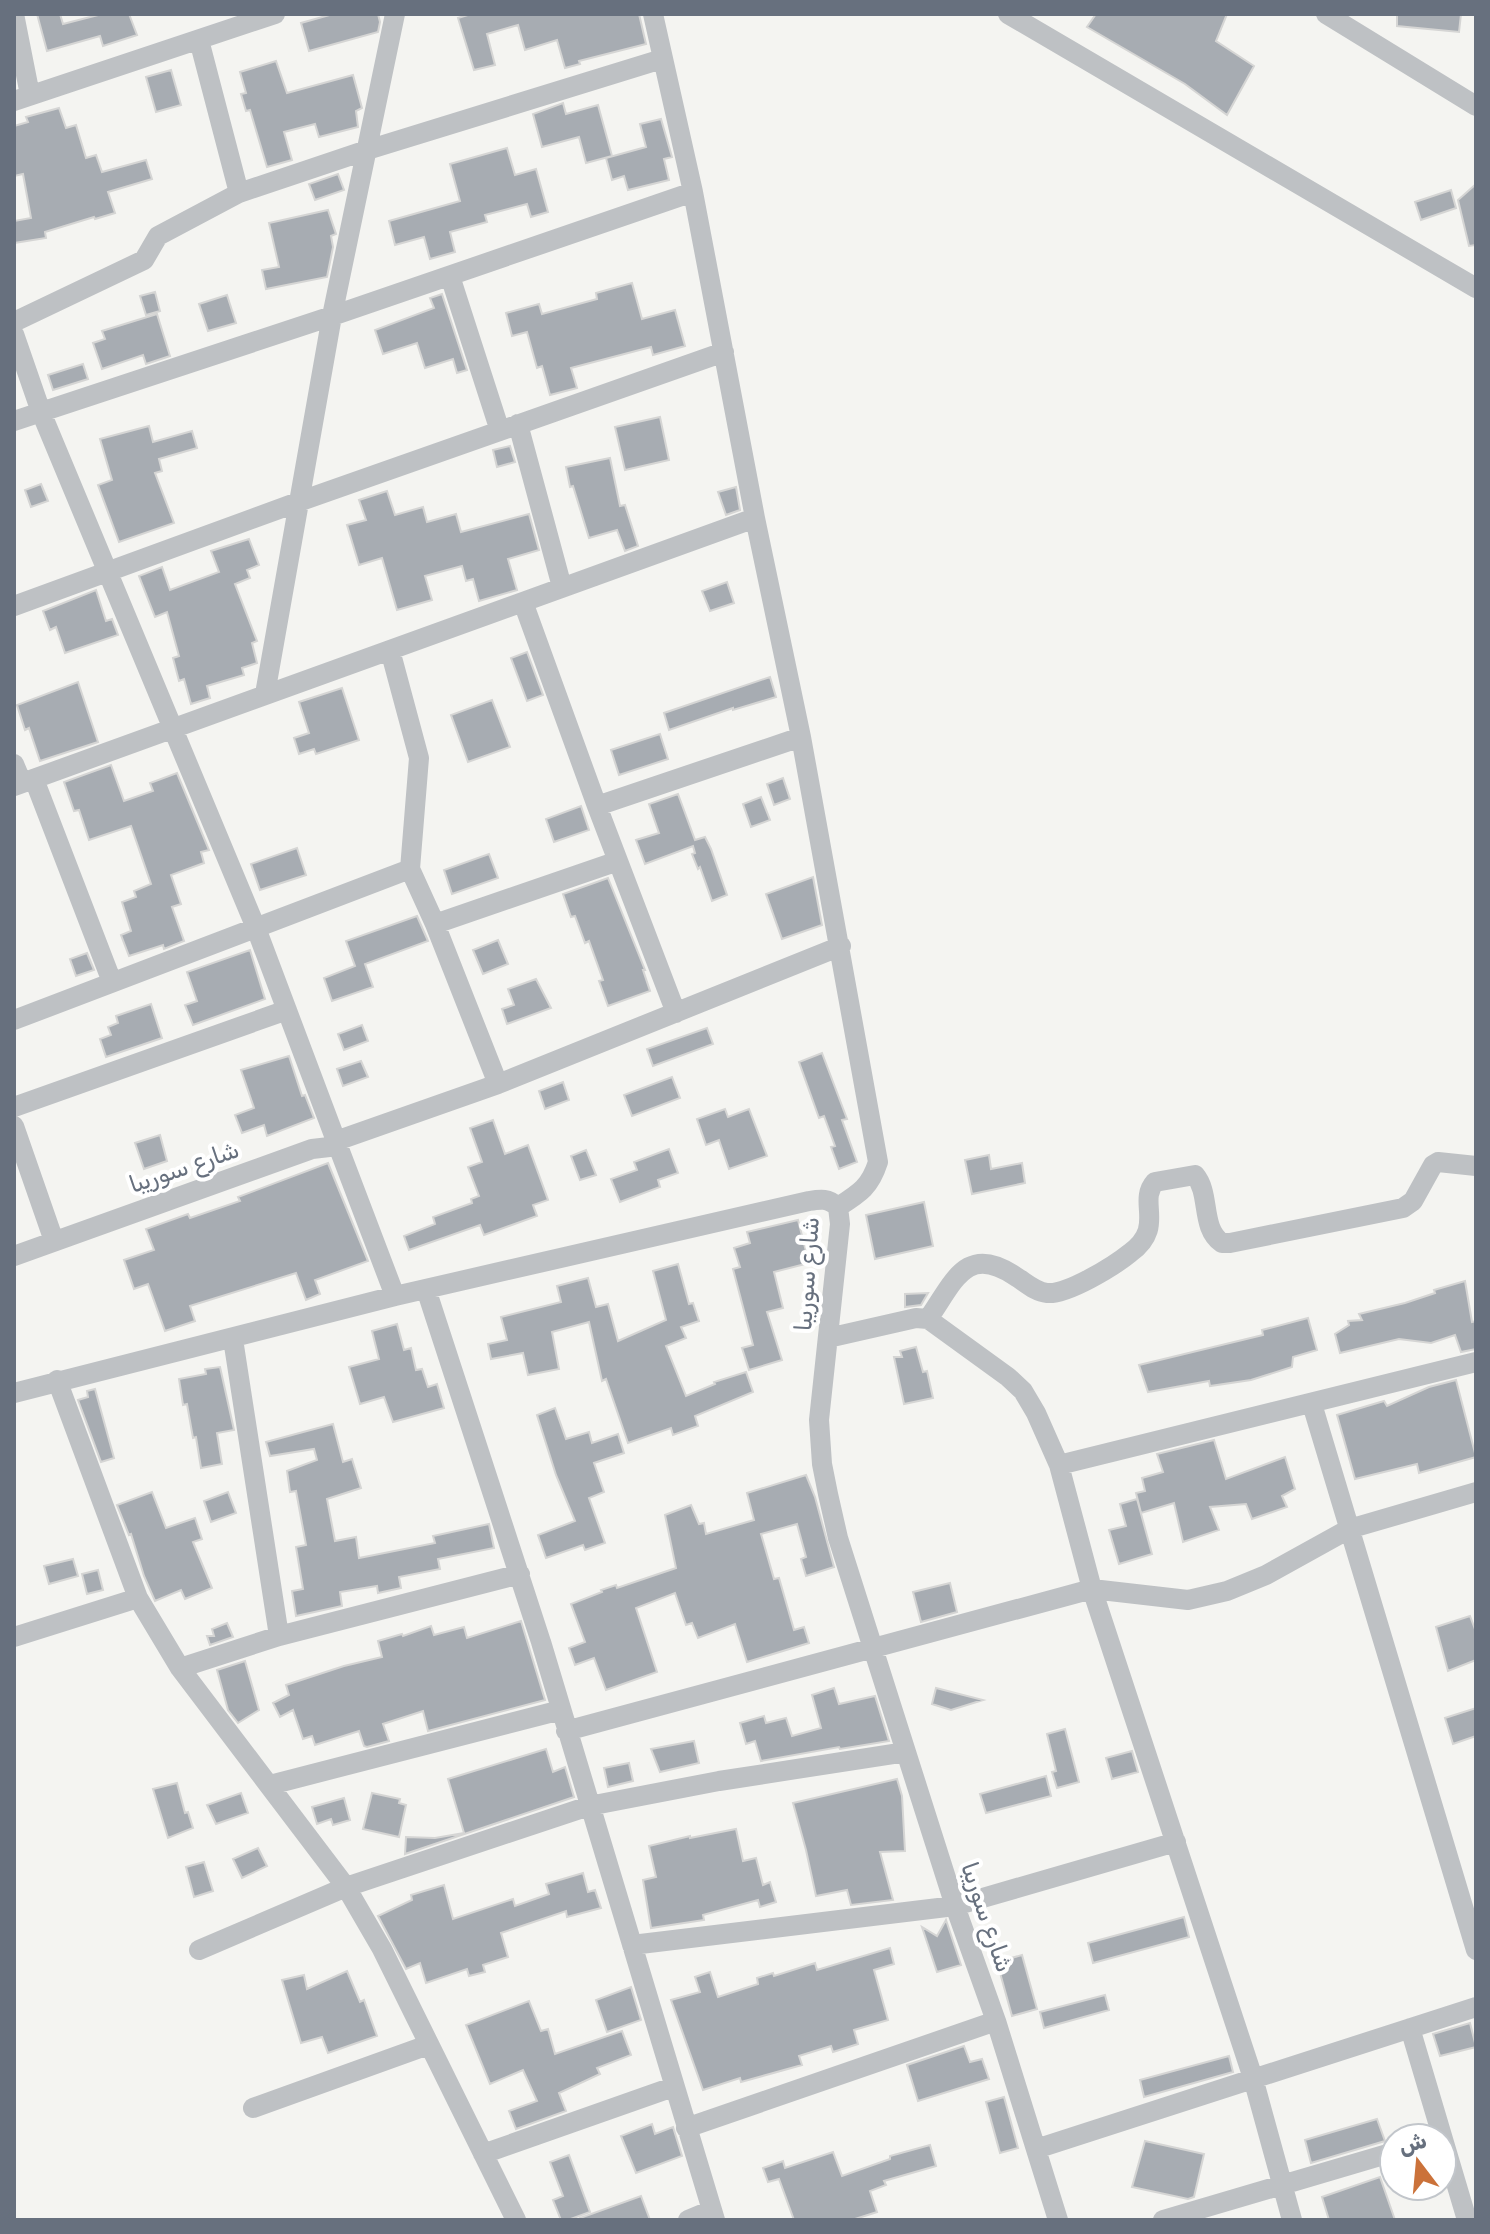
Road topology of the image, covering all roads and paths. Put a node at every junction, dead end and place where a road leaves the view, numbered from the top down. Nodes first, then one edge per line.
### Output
1 (14, 14) edge
2 (275, 14) edge
3 (395, 14) edge
4 (653, 14) edge
5 (1008, 14) edge
6 (1326, 14) edge
7 (199, 40) junction
8 (662, 59) junction
9 (22, 98) edge
10 (1476, 106) edge
11 (364, 151) junction
12 (693, 192) junction
13 (239, 193) junction
14 (450, 276) junction
15 (1476, 288) edge
16 (332, 316) junction
17 (14, 322) edge
18 (14, 334) edge
19 (724, 352) junction
20 (41, 412) junction
21 (14, 421) edge
22 (509, 427) junction
23 (301, 501) junction
24 (755, 518) junction
25 (106, 571) junction
26 (562, 587) junction
27 (523, 602) junction
28 (14, 606) edge
29 (390, 650) junction
30 (265, 694) junction
31 (171, 728) junction
32 (801, 737) junction
33 (14, 764) edge
34 (23, 783) edge
35 (597, 806) junction
36 (618, 861) junction
37 (410, 869) junction
38 (435, 924) junction
39 (256, 928) junction
40 (841, 946) junction
41 (112, 982) junction
42 (287, 1010) junction
43 (676, 1013) junction
44 (14, 1020) edge
45 (498, 1084) junction
46 (14, 1107) edge
47 (14, 1126) edge
48 (337, 1143) junction
49 (1476, 1167) edge
50 (838, 1207) junction
51 (54, 1241) junction
52 (14, 1256) edge
53 (426, 1289) junction
54 (395, 1296) junction
55 (928, 1319) junction
56 (828, 1338) junction
57 (233, 1339) junction
58 (1476, 1362) edge
59 (57, 1380) junction
60 (14, 1393) edge
61 (1312, 1404) junction
62 (1059, 1465) junction
63 (1476, 1492) edge
64 (1349, 1529) junction
65 (520, 1574) junction
66 (1092, 1589) junction
67 (138, 1598) junction
68 (279, 1636) junction
69 (14, 1637) edge
70 (873, 1646) junction
71 (180, 1668) junction
72 (561, 1710) junction
73 (566, 1731) junction
74 (906, 1752) junction
75 (270, 1785) junction
76 (589, 1806) junction
77 (1176, 1842) junction
78 (346, 1887) junction
79 (955, 1906) junction
80 (632, 1945) junction
81 (199, 1950) dead end
82 (1476, 1950) edge
83 (1476, 2007) edge
84 (996, 2021) junction
85 (1410, 2028) junction
86 (428, 2045) junction
87 (1253, 2078) junction
88 (673, 2087) junction
89 (253, 2108) dead end
90 (1436, 2122) edge
91 (686, 2128) junction
92 (1036, 2149) junction
93 (483, 2154) junction
94 (1378, 2157) edge
95 (1282, 2186) junction
96 (1458, 2192) edge
97 (713, 2215) edge
98 (516, 2220) edge
99 (688, 2220) edge
100 (1058, 2220) edge
101 (1163, 2220) edge
102 (1292, 2220) edge
103 (1467, 2220) edge

1 - 9 street
2 - 7 street
3 - 11 street
4 - 8 street
5 - 15 street
6 - 10 street
7 - 9 street
7 - 13 street
8 - 11 street
8 - 12 street
11 - 13 street
11 - 16 street
12 - 14 street
12 - 19 street
13 - 17 street
14 - 16 street
14 - 22 street
16 - 20 street
16 - 23 street
18 - 20 street
19 - 22 street
19 - 24 street
20 - 21 street
20 - 25 street
22 - 23 street
22 - 26 street
23 - 25 street
23 - 30 street
24 - 26 street
24 - 32 street
25 - 28 street
25 - 31 street
26 - 27 street
27 - 29 street
27 - 35 street
29 - 30 street
29 - 37 street
30 - 31 street
31 - 34 street
31 - 39 street
32 - 35 street
32 - 40 street
33 - 34 street
34 - 41 street
35 - 36 street
36 - 38 street
36 - 43 street
37 - 38 street
37 - 39 street
38 - 45 street
39 - 41 street
39 - 42 street
40 - 43 street, شارع سوريبا
40 - 50 street
41 - 44 street
42 - 46 street
42 - 48 street
43 - 45 street, شارع سوريبا
45 - 48 street, شارع سوريبا
47 - 51 street
48 - 51 street, شارع سوريبا
48 - 54 street
49 - 55 street
50 - 53 street, شارع سوريبا
50 - 56 street, شارع سوريبا
51 - 52 street, شارع سوريبا
53 - 54 street, شارع سوريبا
53 - 65 street
54 - 57 street, شارع سوريبا
55 - 56 street
55 - 62 street
56 - 70 street, شارع سوريبا
57 - 59 street, شارع سوريبا
57 - 68 street
58 - 61 street
59 - 60 street, شارع سوريبا
59 - 67 street
61 - 62 street
61 - 64 street
62 - 66 street
63 - 64 street
64 - 66 street
64 - 82 street
65 - 68 street
65 - 72 street
66 - 70 street
66 - 77 street
67 - 69 street
67 - 71 street
68 - 71 street
70 - 73 street
70 - 74 street, شارع سوريبا
71 - 75 street
72 - 73 street
72 - 75 street
73 - 76 street
74 - 76 street
74 - 79 street, شارع سوريبا
75 - 78 street
76 - 78 street
76 - 80 street
77 - 79 street
77 - 87 street
78 - 81 street
78 - 86 street
79 - 80 street
79 - 84 street, شارع سوريبا
80 - 88 street
83 - 85 street
84 - 91 street
84 - 92 street, شارع سوريبا
85 - 87 street
85 - 90 street
86 - 89 street
86 - 93 street
87 - 92 street
87 - 95 street
88 - 91 street
88 - 93 street
91 - 97 street
92 - 100 street, شارع سوريبا
93 - 98 street
94 - 95 street
95 - 101 street
95 - 102 street
96 - 103 street
97 - 99 street

